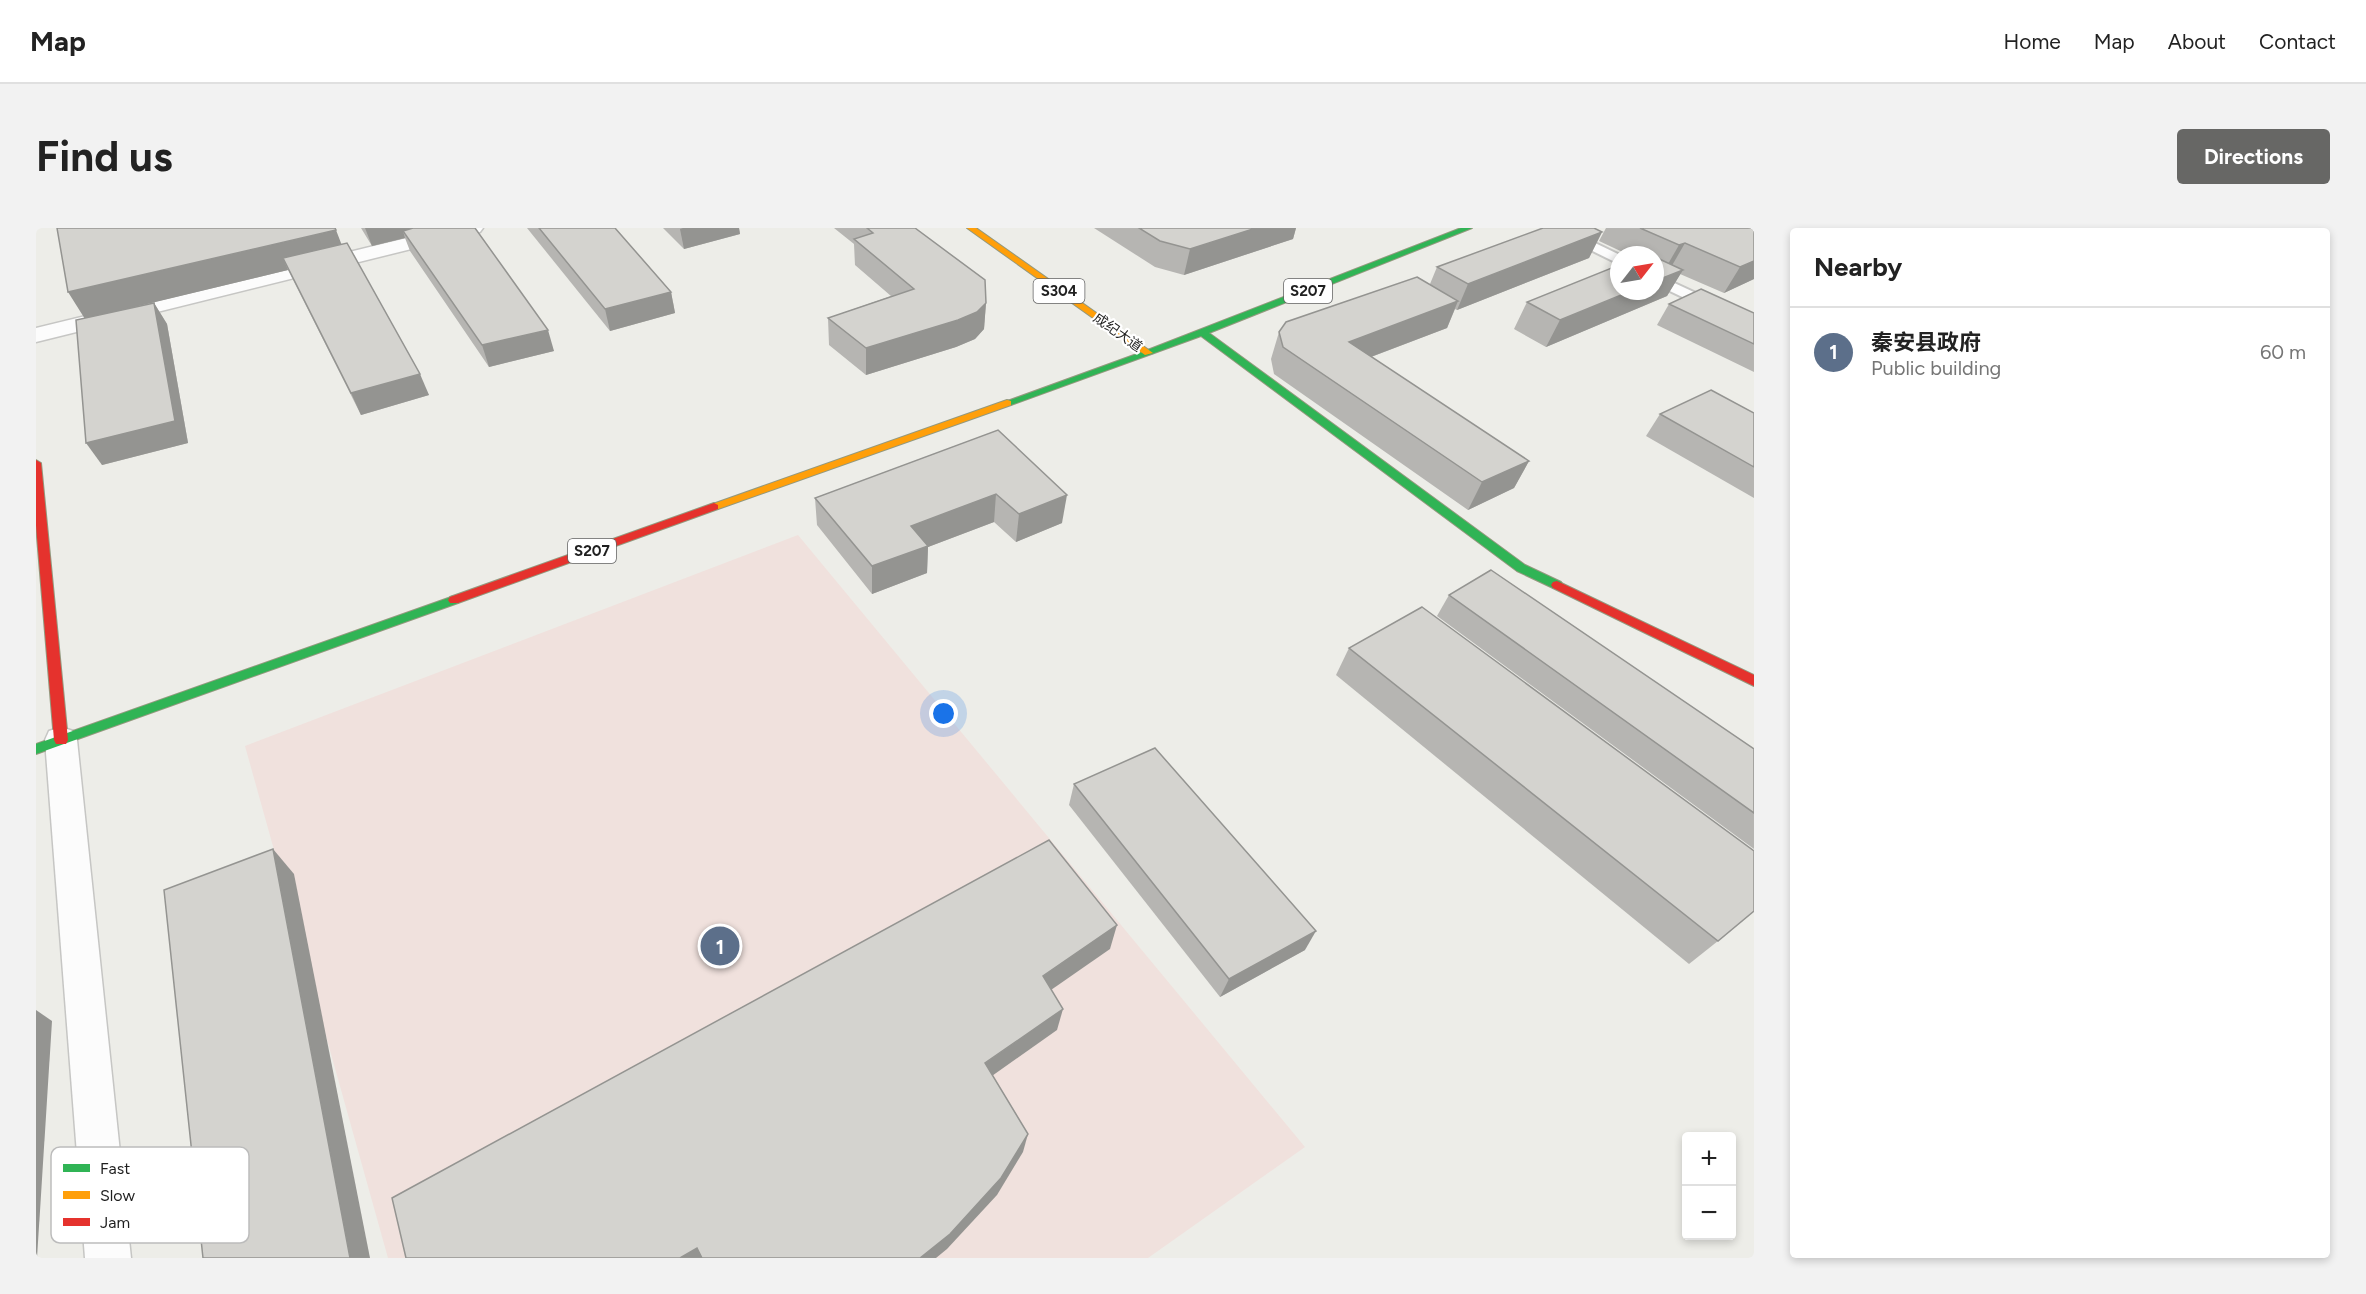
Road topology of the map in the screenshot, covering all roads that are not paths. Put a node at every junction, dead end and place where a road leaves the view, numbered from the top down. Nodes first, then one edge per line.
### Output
1 (473, 228) edge
2 (971, 228) edge
3 (1468, 228) edge
4 (1553, 228) edge
5 (1610, 256) edge
6 (1664, 282) edge
7 (1754, 326) edge
8 (1202, 332) junction
9 (36, 335) edge
10 (1148, 353) junction
11 (36, 463) edge
12 (1754, 681) edge
13 (49, 744) edge
14 (95, 1147) edge
15 (106, 1243) edge
16 (108, 1258) edge

1 - 9 street
2 - 10 main road, 成纪大道 / S304
3 - 8 main road, S207
4 - 5 lane
6 - 7 lane
8 - 10 main road, S207
8 - 12 main road
10 - 13 main road, S207
11 - 13 main road
13 - 14 street
15 - 16 street

